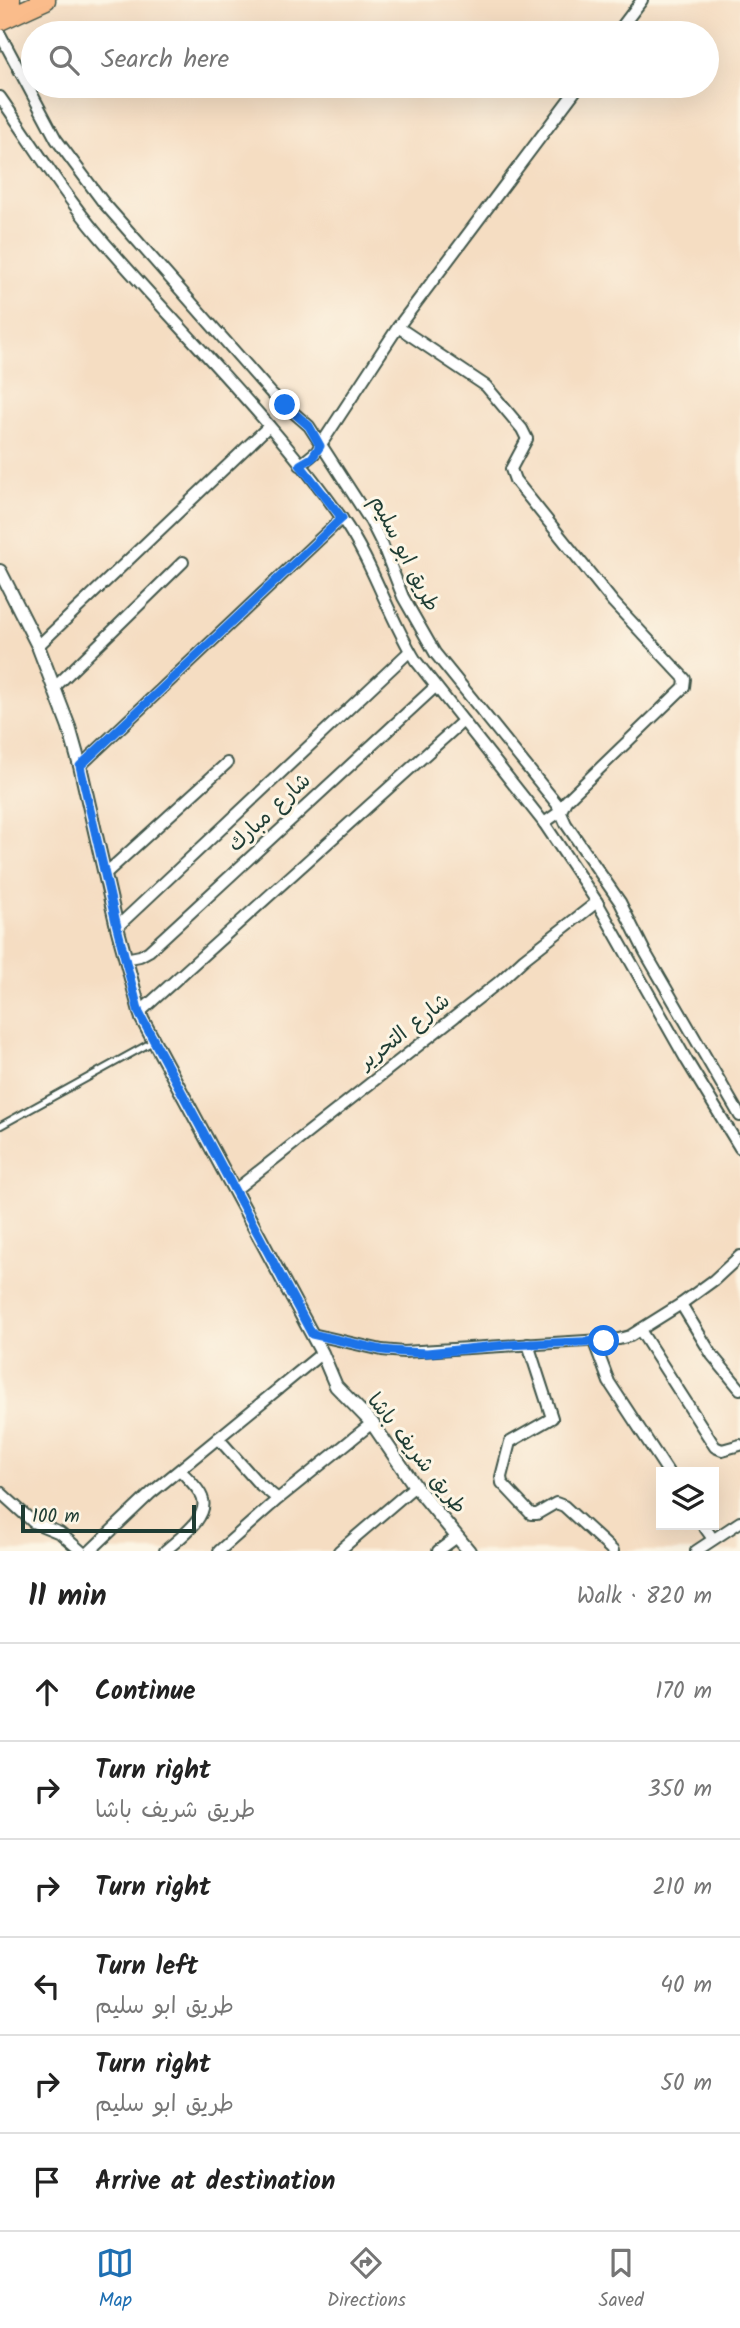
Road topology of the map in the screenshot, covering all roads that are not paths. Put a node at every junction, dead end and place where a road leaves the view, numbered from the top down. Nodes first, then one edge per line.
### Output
1 (11, 0) edge
2 (46, 0) edge
3 (642, 0) edge
4 (0, 6) edge
5 (0, 21) edge
6 (626, 21) edge
7 (0, 34) edge
8 (21, 73) edge
9 (0, 97) edge
10 (34, 98) edge
11 (570, 98) edge
12 (398, 327) junction
13 (269, 426) junction
14 (320, 446) junction
15 (300, 465) junction
16 (342, 518) junction
17 (183, 562) dead end
18 (0, 571) edge
19 (38, 646) junction
20 (410, 651) junction
21 (435, 687) junction
22 (55, 688) junction
23 (463, 721) junction
24 (227, 763) dead end
25 (80, 766) junction
26 (561, 811) junction
27 (544, 822) junction
28 (106, 874) junction
29 (597, 902) junction
30 (117, 927) junction
31 (125, 959) junction
32 (139, 1013) junction
33 (154, 1041) junction
34 (740, 1116) edge
35 (0, 1126) edge
36 (740, 1148) edge
37 (235, 1190) junction
38 (738, 1261) edge
39 (681, 1304) junction
40 (640, 1330) junction
41 (312, 1334) junction
42 (594, 1342) junction
43 (528, 1344) junction
44 (322, 1353) junction
45 (740, 1390) edge
46 (372, 1423) junction
47 (218, 1438) junction
48 (740, 1446) edge
49 (665, 1467) edge
50 (180, 1470) junction
51 (415, 1486) junction
52 (0, 1492) edge
53 (278, 1499) junction
54 (740, 1522) edge
55 (707, 1530) edge
56 (457, 1537) junction
57 (713, 1539) junction
58 (81, 1551) edge
59 (90, 1551) edge
60 (165, 1551) edge
61 (219, 1551) edge
62 (339, 1551) edge
63 (438, 1551) edge
64 (469, 1551) edge
65 (613, 1551) edge
66 (696, 1551) edge

1 - 4 highway
2 - 5 highway
3 - 6 street
7 - 8 street, طريق ابو سليم
9 - 13 street, طريق ابو سليم
10 - 14 street, طريق ابو سليم
11 - 12 street
12 - 14 street
12 - 26 street
13 - 15 street, طريق ابو سليم
13 - 19 street
14 - 15 street
14 - 26 street, طريق ابو سليم
15 - 16 street, طريق ابو سليم
16 - 20 street, طريق ابو سليم
16 - 25 street
17 - 22 street
18 - 19 street, طريق شريف باشا
19 - 22 street, طريق شريف باشا
20 - 21 street, طريق ابو سليم
20 - 30 street
21 - 23 street, طريق ابو سليم
21 - 31 street, شارع مبارك
22 - 25 street, طريق شريف باشا
23 - 27 street, طريق ابو سليم
23 - 32 street
24 - 28 street
25 - 28 street, طريق شريف باشا
26 - 27 street
26 - 34 street, طريق ابو سليم
27 - 29 street, طريق ابو سليم
28 - 30 street, طريق شريف باشا
29 - 36 street, طريق ابو سليم
29 - 37 street, شارع التحرير
30 - 31 street, طريق شريف باشا
31 - 32 street, طريق شريف باشا
32 - 33 street, طريق شريف باشا
33 - 35 lane
33 - 37 street, طريق شريف باشا
37 - 41 street, طريق شريف باشا
38 - 39 street
39 - 40 street
39 - 45 street
40 - 42 street
40 - 48 street
41 - 43 street
41 - 44 street, طريق شريف باشا
42 - 43 street
42 - 49 street
43 - 65 street
44 - 46 street, طريق شريف باشا
44 - 47 street
46 - 51 street, طريق شريف باشا
46 - 53 street
47 - 50 street
47 - 53 street
50 - 59 street
50 - 60 street
51 - 56 street, طريق شريف باشا
51 - 62 street
52 - 58 street
53 - 61 street
54 - 57 street
55 - 57 street
56 - 63 street
56 - 64 street, طريق شريف باشا
57 - 66 street

